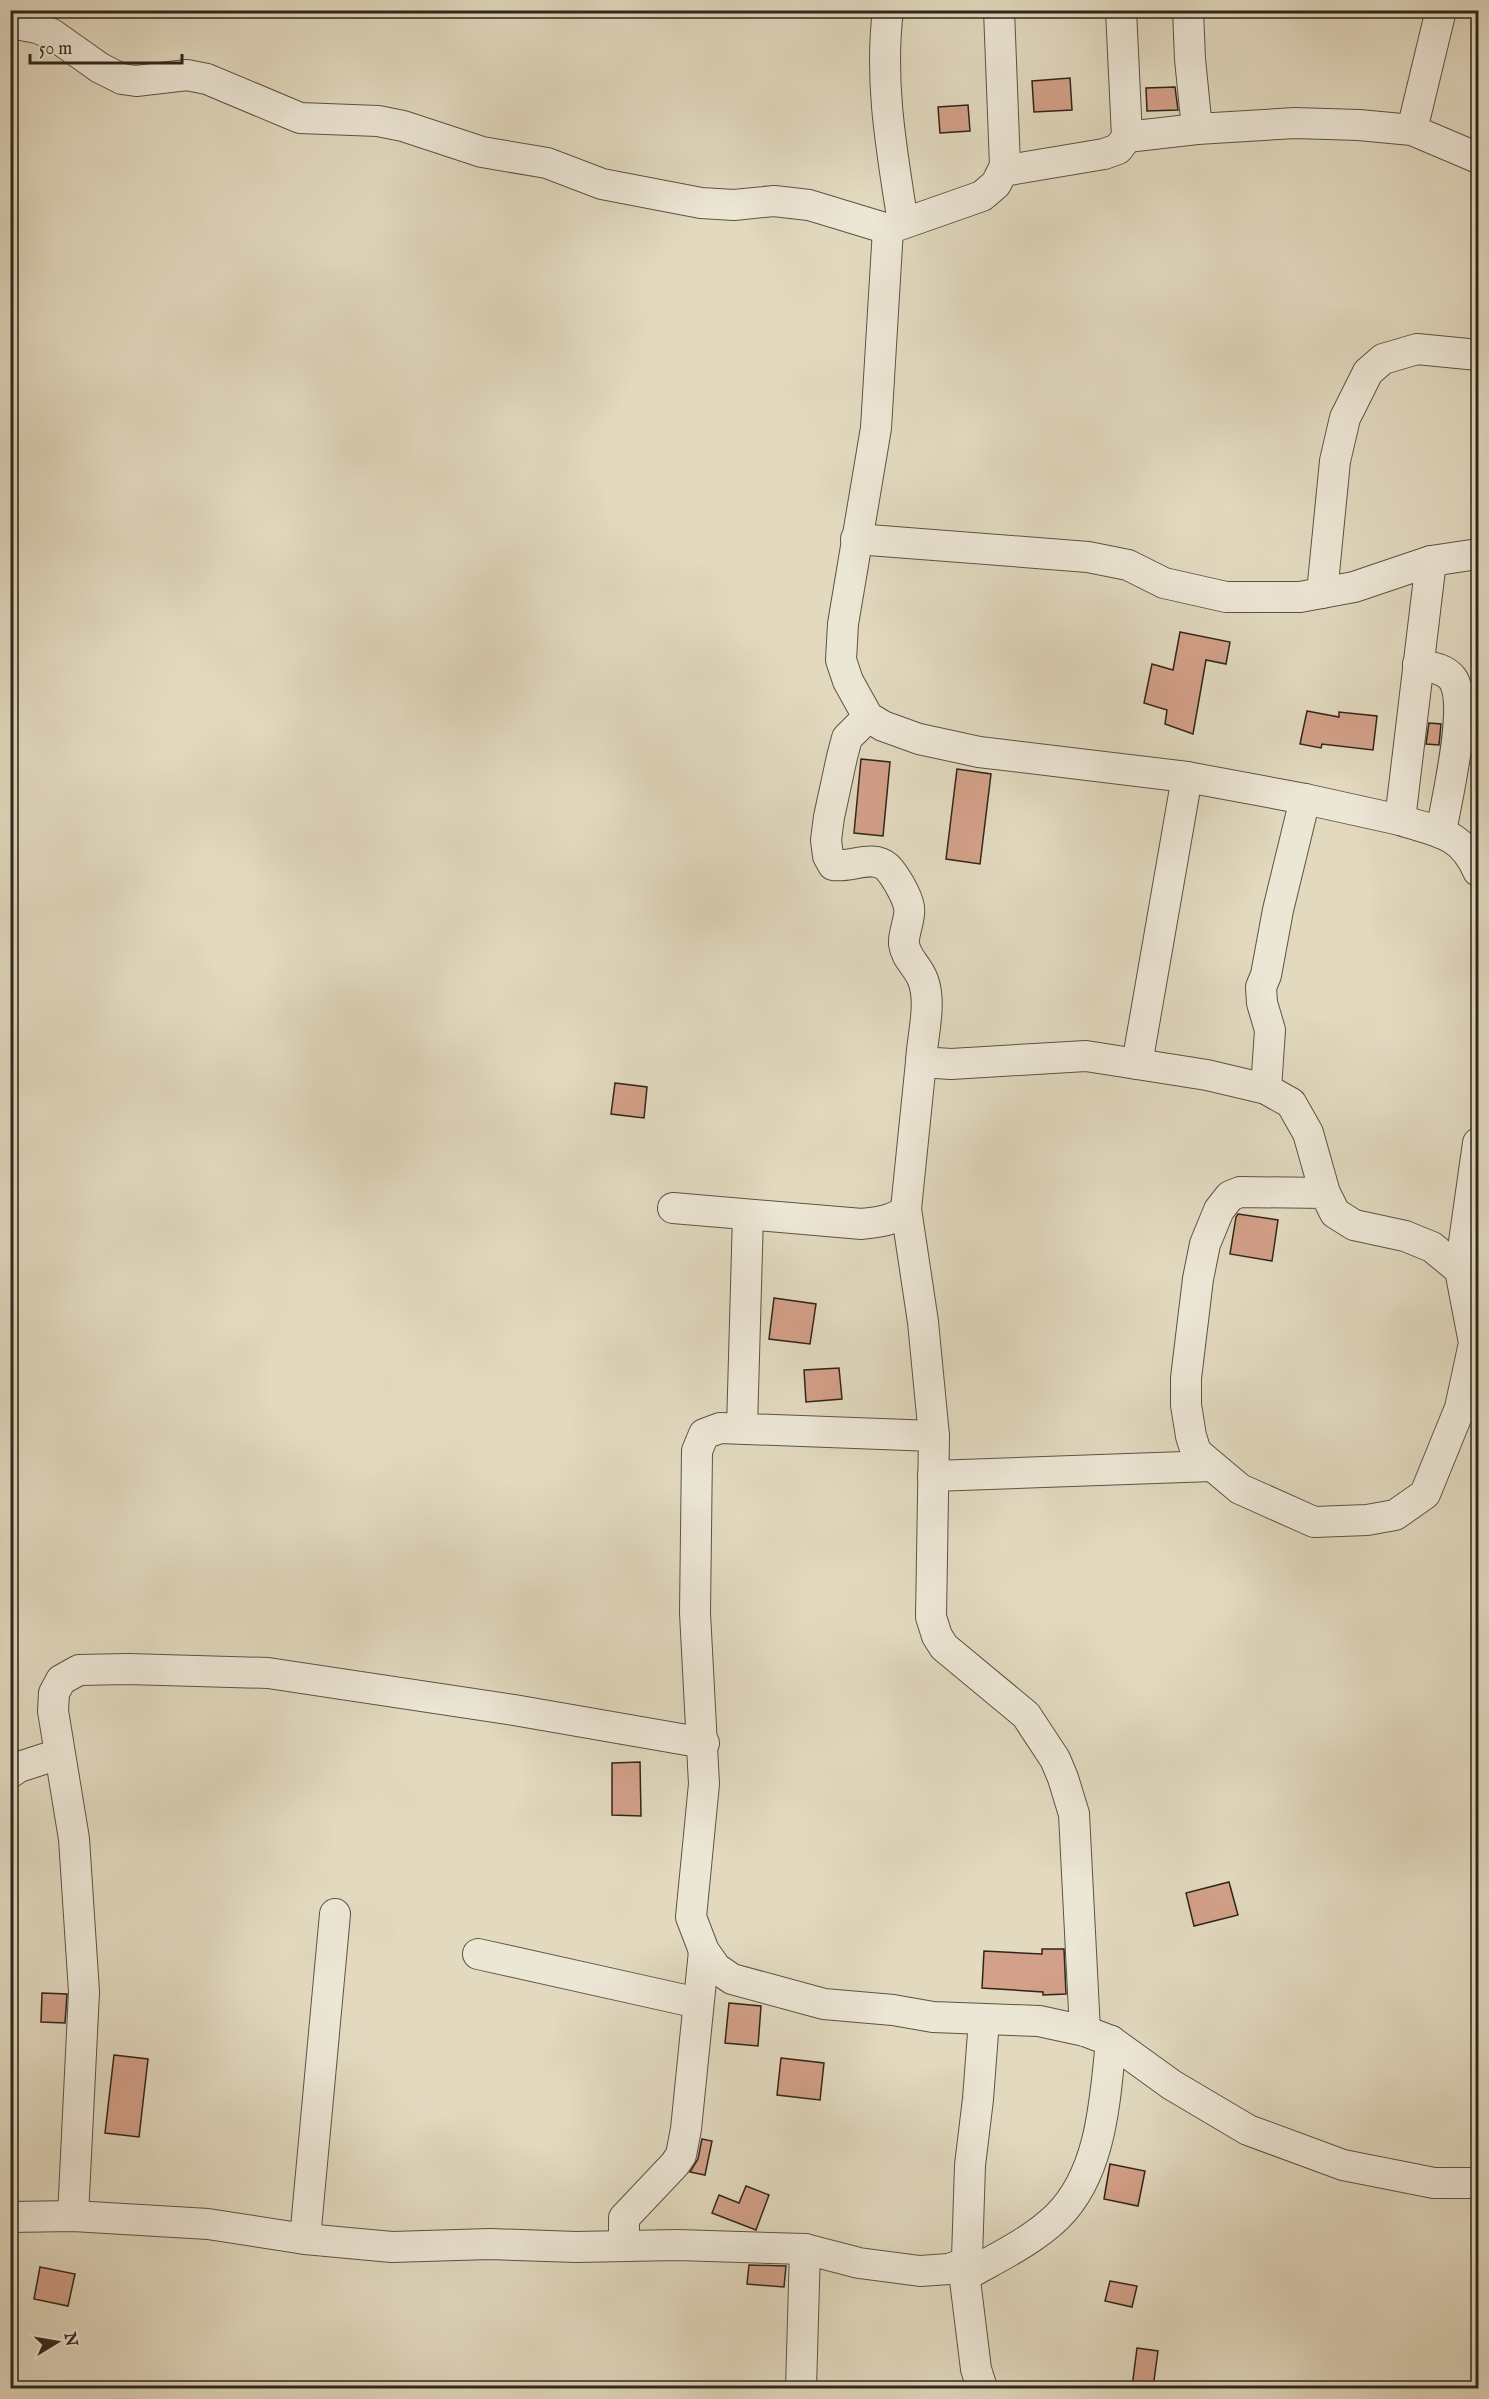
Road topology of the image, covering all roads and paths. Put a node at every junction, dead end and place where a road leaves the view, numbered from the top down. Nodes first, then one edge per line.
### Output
1 (888, 10) edge
2 (999, 10) edge
3 (1121, 10) edge
4 (1188, 10) edge
5 (1441, 10) edge
6 (10, 23) edge
7 (1197, 129) junction
8 (1412, 130) junction
9 (1127, 137) junction
10 (1479, 158) edge
11 (1003, 171) junction
12 (896, 226) junction
13 (1479, 355) edge
14 (856, 539) junction
15 (1479, 554) edge
16 (1431, 561) junction
17 (1322, 593) junction
18 (1418, 664) junction
19 (868, 717) junction
20 (1187, 777) junction
21 (1305, 799) junction
22 (1400, 820) junction
23 (1441, 833) junction
24 (1479, 872) edge
25 (921, 1062) junction
26 (1137, 1064) junction
27 (1266, 1089) junction
28 (1479, 1143) edge
29 (1325, 1193) junction
30 (674, 1208) dead end
31 (906, 1209) junction
32 (748, 1215) junction
33 (1460, 1270) junction
34 (741, 1428) junction
35 (934, 1436) junction
36 (1212, 1466) junction
37 (933, 1476) junction
38 (704, 1743) junction
39 (59, 1754) junction
40 (10, 1773) edge
41 (335, 1914) dead end
42 (704, 1951) junction
43 (478, 1954) dead end
44 (698, 2003) junction
45 (984, 2020) junction
46 (1098, 2036) junction
47 (1479, 2183) edge
48 (73, 2216) junction
49 (10, 2217) edge
50 (305, 2239) junction
51 (624, 2246) junction
52 (805, 2249) junction
53 (964, 2270) junction
54 (801, 2388) edge
55 (982, 2388) edge

1 - 12 street
2 - 11 street
3 - 9 street
4 - 7 street
5 - 8 street
6 - 12 street
7 - 8 street
7 - 9 street
8 - 10 street
9 - 11 street
11 - 12 street
12 - 14 street
13 - 17 street
14 - 17 street
14 - 19 street
15 - 16 street
16 - 17 street
16 - 18 street
18 - 22 street
18 - 23 street
19 - 20 street
19 - 25 street
20 - 21 street
20 - 26 street
21 - 22 street
21 - 27 street
22 - 23 street
23 - 24 street
25 - 26 street
25 - 31 street
26 - 27 street
27 - 29 street
28 - 33 street
29 - 33 street
29 - 36 street
30 - 32 street
31 - 32 street
31 - 35 street
32 - 34 street
33 - 36 street
34 - 35 street
34 - 38 street
35 - 37 street
36 - 37 street
37 - 46 street
38 - 39 street
38 - 42 street
39 - 40 street
39 - 48 street
41 - 50 street
42 - 44 street
42 - 45 street
43 - 44 street
44 - 51 street
45 - 46 street
45 - 53 street
46 - 47 street
46 - 53 street
48 - 49 street
48 - 50 street
50 - 51 street
51 - 52 street
52 - 53 street
52 - 54 street
53 - 55 street

